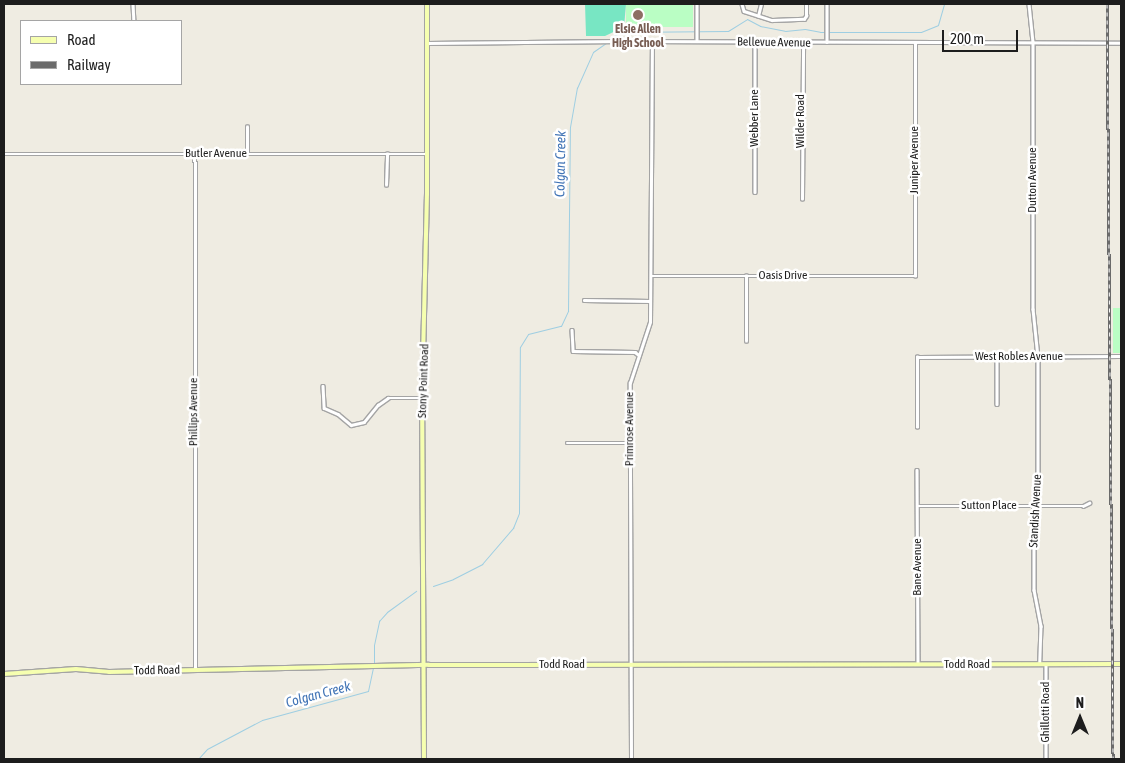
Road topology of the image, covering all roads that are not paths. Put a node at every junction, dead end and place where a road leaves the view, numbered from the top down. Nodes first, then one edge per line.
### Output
1 (133, 4) edge
2 (427, 4) edge
3 (697, 4) edge
4 (742, 4) edge
5 (761, 4) edge
6 (806, 4) edge
7 (827, 4) edge
8 (1029, 4) edge
9 (758, 16) junction
10 (134, 20) edge
11 (652, 41) junction
12 (697, 41) junction
13 (1033, 42) junction
14 (427, 43) junction
15 (754, 43) junction
16 (803, 43) junction
17 (827, 43) junction
18 (1121, 43) edge
19 (915, 44) junction
20 (247, 127) dead end
21 (4, 154) edge
22 (195, 154) junction
23 (247, 154) junction
24 (387, 154) junction
25 (427, 154) junction
26 (386, 185) dead end
27 (755, 192) dead end
28 (802, 199) dead end
29 (651, 276) junction
30 (746, 276) junction
31 (915, 276) joint
32 (584, 300) dead end
33 (650, 301) junction
34 (572, 330) dead end
35 (746, 341) dead end
36 (639, 355) junction
37 (1121, 356) edge
38 (997, 357) junction
39 (1038, 357) junction
40 (323, 386) dead end
41 (422, 398) junction
42 (997, 404) dead end
43 (917, 426) dead end
44 (567, 443) dead end
45 (630, 443) junction
46 (918, 470) dead end
47 (1089, 503) dead end
48 (918, 506) junction
49 (1034, 506) junction
50 (631, 664) junction
51 (918, 664) junction
52 (1121, 664) edge
53 (423, 665) junction
54 (1040, 665) junction
55 (1046, 665) junction
56 (196, 670) junction
57 (4, 674) edge
58 (424, 759) edge
59 (631, 759) edge
60 (1046, 759) edge

1 - 10 street
2 - 14 main road, Stony Point Road
3 - 12 street
4 - 9 street
5 - 9 street
6 - 9 street
7 - 17 street
8 - 13 street, Dutton Avenue
11 - 12 street, Bellevue Avenue
11 - 14 street, Bellevue Avenue
11 - 29 street, Primrose Avenue
12 - 15 street, Bellevue Avenue
13 - 18 street, Bellevue Avenue
13 - 19 street, Bellevue Avenue
13 - 39 street, Dutton Avenue
14 - 25 main road, Stony Point Road
15 - 16 street, Bellevue Avenue
15 - 27 street, Webber Lane
16 - 17 street, Bellevue Avenue
16 - 28 street, Wilder Road
17 - 19 street, Bellevue Avenue
19 - 31 street, Juniper Avenue
20 - 23 street
21 - 22 street, Butler Avenue
22 - 23 street, Butler Avenue
22 - 56 street, Phillips Avenue
23 - 24 street, Butler Avenue
24 - 25 street, Butler Avenue
24 - 26 street
25 - 41 main road, Stony Point Road
29 - 30 street, Oasis Drive
29 - 33 street, Primrose Avenue
30 - 31 street, Oasis Drive
30 - 35 street
32 - 33 street
33 - 36 street, Primrose Avenue
34 - 36 street
36 - 45 street, Primrose Avenue
37 - 39 street, West Robles Avenue
38 - 39 street, West Robles Avenue
38 - 42 street
38 - 43 street, West Robles Avenue
39 - 49 street, Standish Avenue
40 - 41 street
41 - 53 main road, Stony Point Road
44 - 45 street
45 - 50 street, Primrose Avenue
46 - 48 street, Bane Avenue
47 - 49 street, Sutton Place
48 - 49 street, Sutton Place
48 - 51 street, Bane Avenue
49 - 54 street, Standish Avenue
50 - 51 main road, Todd Road
50 - 53 main road, Todd Road
50 - 59 street, Primrose Avenue
51 - 54 main road, Todd Road
52 - 55 main road, Todd Road
53 - 56 main road, Todd Road
53 - 58 main road, Stony Point Road
54 - 55 main road, Todd Road
55 - 60 street, Ghillotti Road
56 - 57 main road, Todd Road

